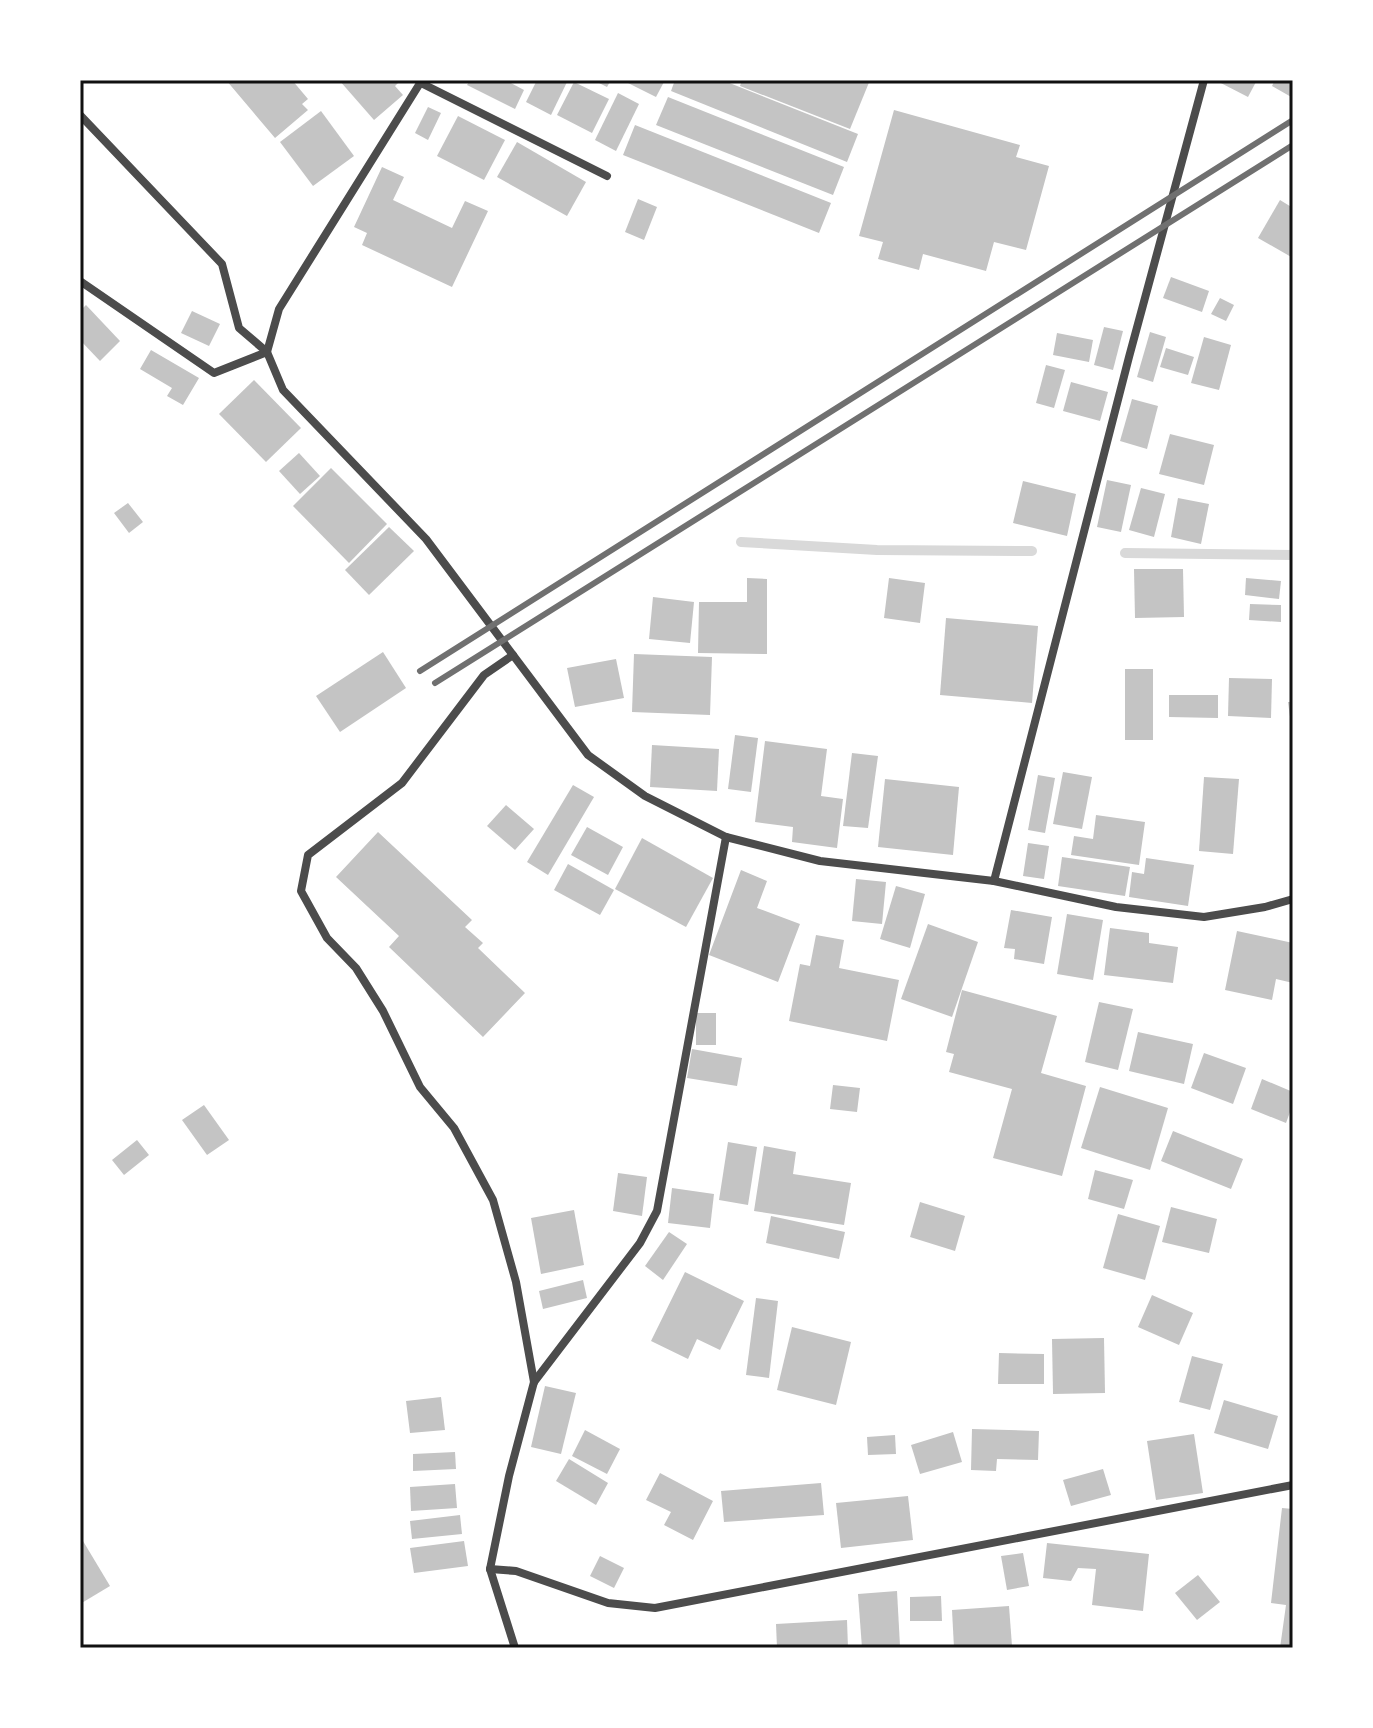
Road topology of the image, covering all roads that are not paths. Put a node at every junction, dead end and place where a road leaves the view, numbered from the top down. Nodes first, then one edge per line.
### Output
1 (1204, 80) edge
2 (422, 81) edge
3 (80, 115) edge
4 (607, 176) dead end
5 (80, 281) edge
6 (267, 352) junction
7 (513, 655) junction
8 (726, 837) junction
9 (994, 881) junction
10 (1293, 899) edge
11 (534, 1382) junction
12 (1293, 1485) edge
13 (490, 1569) junction
14 (515, 1648) edge

1 - 9 street
2 - 4 street
2 - 6 street
3 - 6 street
5 - 6 street
6 - 7 street
7 - 8 street
7 - 11 street
8 - 9 street
8 - 11 street
9 - 10 street
11 - 13 street
12 - 13 street
13 - 14 street

